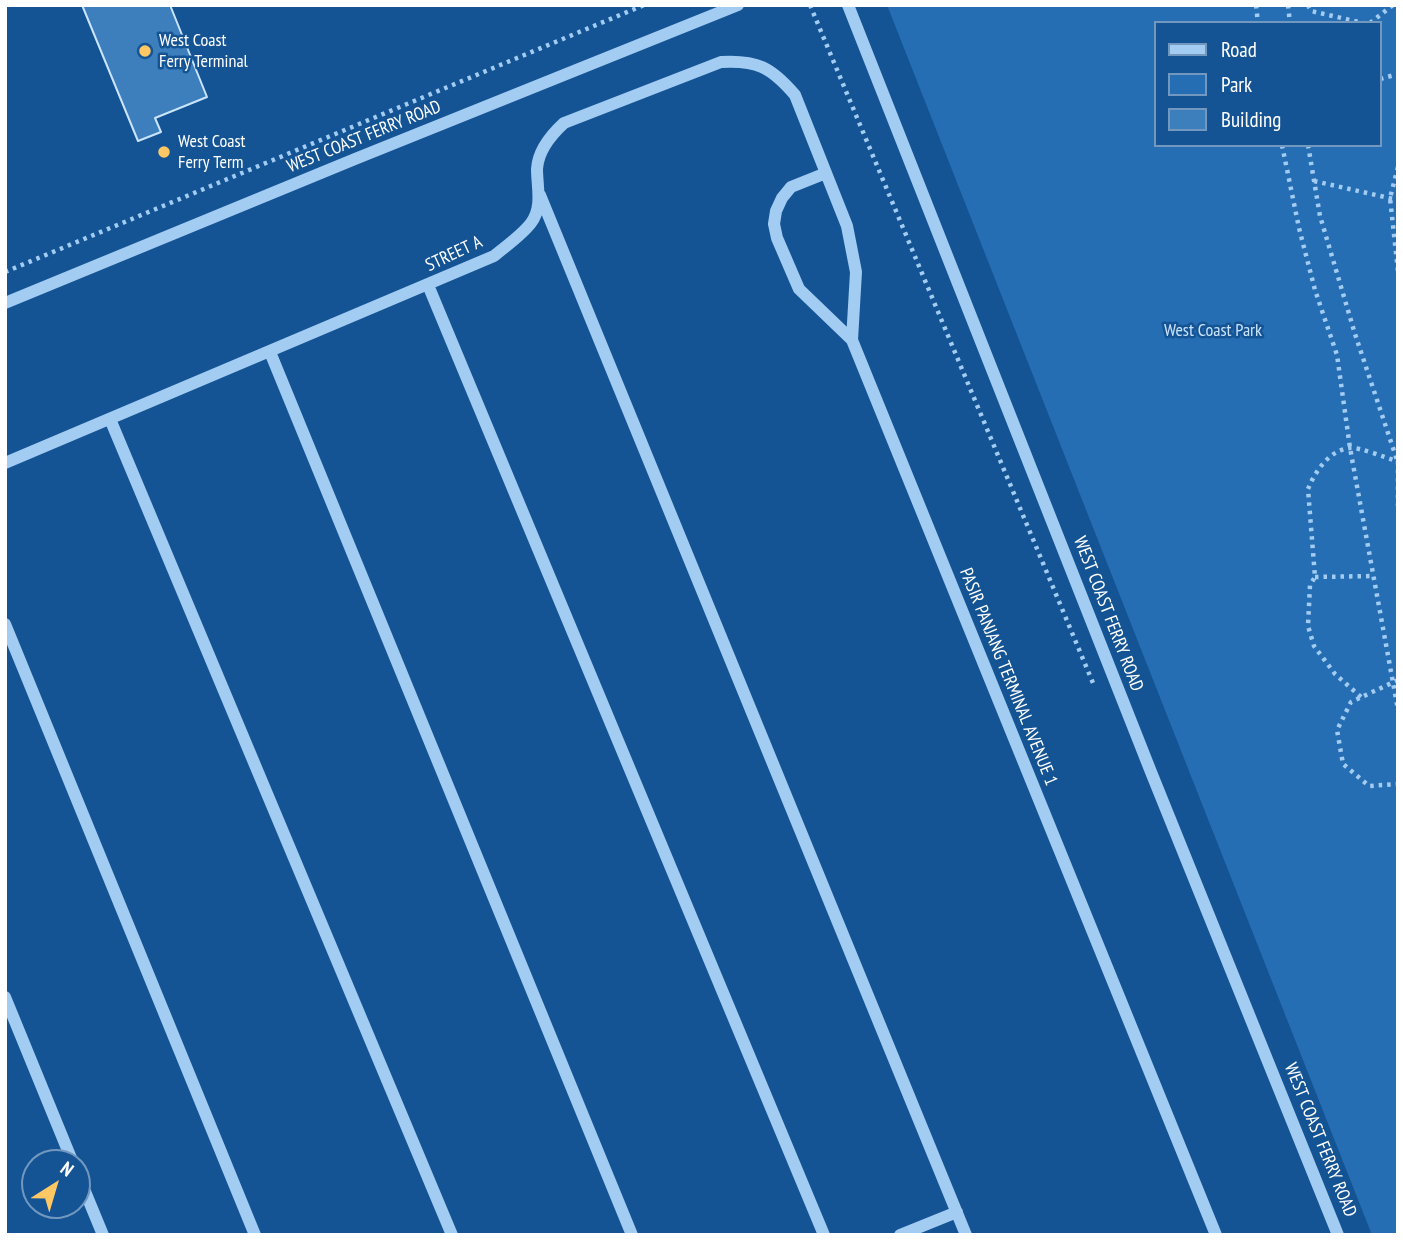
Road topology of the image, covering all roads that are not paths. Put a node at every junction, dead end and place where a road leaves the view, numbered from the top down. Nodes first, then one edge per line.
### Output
1 (738, 5) edge
2 (848, 5) edge
3 (826, 173) junction
4 (540, 195) junction
5 (428, 285) junction
6 (5, 303) edge
7 (852, 340) junction
8 (270, 352) junction
9 (110, 419) junction
10 (5, 463) edge
11 (5, 624) edge
12 (5, 997) edge
13 (67, 1149) edge
14 (91, 1206) edge
15 (957, 1212) junction
16 (103, 1235) edge
17 (255, 1235) edge
18 (452, 1235) edge
19 (632, 1235) edge
20 (824, 1235) edge
21 (900, 1235) edge
22 (966, 1235) edge
23 (1216, 1235) edge
24 (1338, 1235) edge

1 - 6 street, WEST COAST FERRY ROAD
2 - 24 street, WEST COAST FERRY ROAD
3 - 4 street, STREET A
3 - 7 street, STREET A
3 - 7 street, PASIR PANJANG TERMINAL AVENUE 1
4 - 5 street, STREET A
4 - 15 street
5 - 8 street, STREET A
5 - 20 street
7 - 23 street, PASIR PANJANG TERMINAL AVENUE 1
8 - 9 street, STREET A
8 - 19 street
9 - 10 street, STREET A
9 - 18 street
11 - 17 street
12 - 13 street
14 - 16 street
15 - 21 street
15 - 22 street

